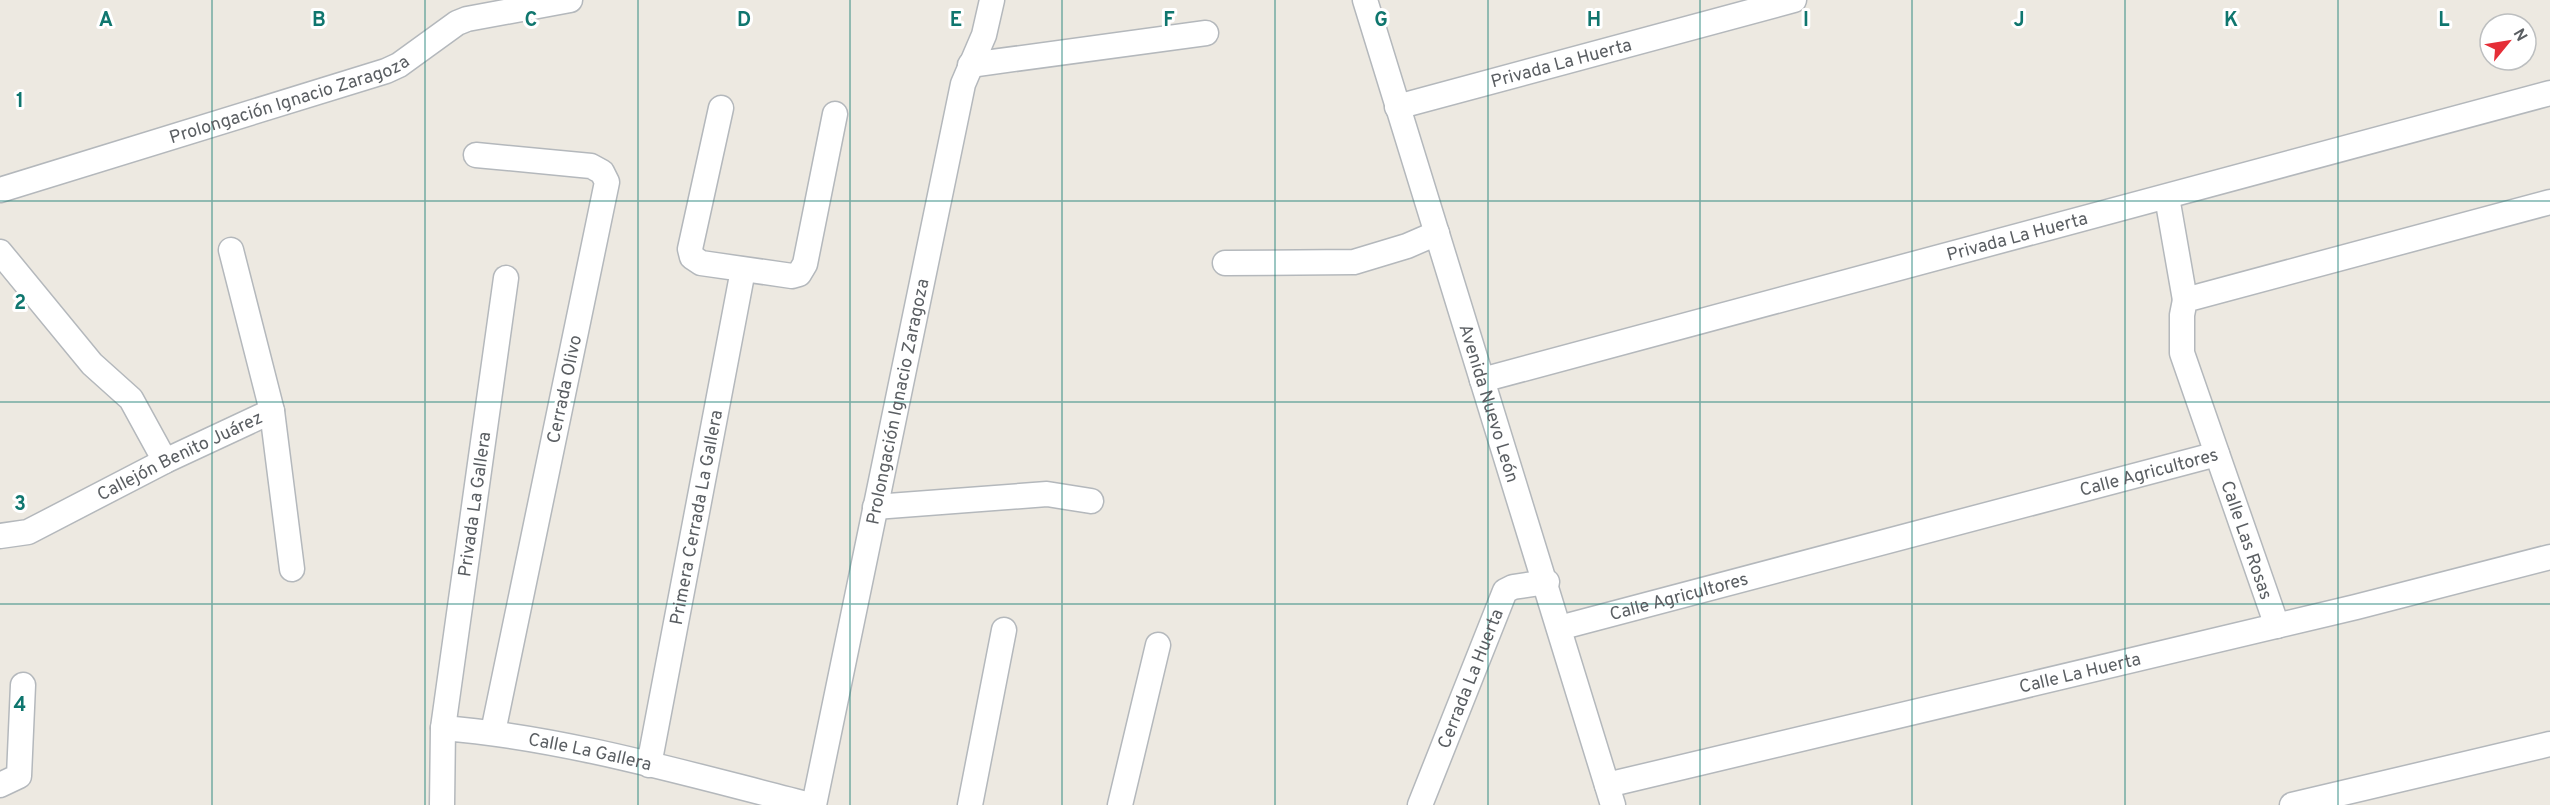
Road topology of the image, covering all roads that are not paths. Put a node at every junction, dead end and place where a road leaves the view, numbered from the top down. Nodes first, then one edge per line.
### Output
1 (570, 0) edge
2 (992, 0) edge
3 (1365, 0) edge
4 (1794, 0) edge
5 (504, 6) edge
6 (1206, 33) dead end
7 (970, 64) junction
8 (2550, 93) edge
9 (1397, 107) junction
10 (721, 108) dead end
11 (835, 114) dead end
12 (476, 155) dead end
13 (0, 190) edge
14 (2167, 197) junction
15 (2550, 201) edge
16 (1437, 233) junction
17 (231, 250) dead end
18 (0, 252) edge
19 (1225, 263) dead end
20 (743, 270) junction
21 (506, 278) dead end
22 (2186, 300) junction
23 (1482, 380) junction
24 (272, 411) junction
25 (2217, 454) junction
26 (165, 461) junction
27 (1091, 501) dead end
28 (875, 507) junction
29 (0, 536) edge
30 (2550, 556) edge
31 (292, 568) dead end
32 (1547, 582) junction
33 (2277, 626) junction
34 (1559, 628) junction
35 (1004, 630) dead end
36 (1158, 645) dead end
37 (23, 685) dead end
38 (442, 728) junction
39 (493, 732) junction
40 (2550, 744) edge
41 (650, 765) junction
42 (0, 785) edge
43 (1610, 795) edge
44 (442, 805) edge
45 (812, 805) edge
46 (970, 805) edge
47 (1120, 805) edge
48 (1420, 805) edge
49 (2292, 805) edge

1 - 5 street, Prolongación Ignacio Zaragoza
2 - 7 street, Prolongación Ignacio Zaragoza
3 - 9 street, Avenida Nuevo León
4 - 9 street, Privada La Huerta
5 - 13 street, Prolongación Ignacio Zaragoza
6 - 7 street
7 - 28 street, Prolongación Ignacio Zaragoza
8 - 14 street, Privada La Huerta
9 - 16 street, Avenida Nuevo León
10 - 20 street
11 - 20 street
12 - 39 street, Cerrada Olivo
14 - 22 street, Calle Agricultores
14 - 23 street, Privada La Huerta
15 - 22 street
16 - 19 street
16 - 23 street, Avenida Nuevo León
17 - 24 street, Callejón Benito Juárez
18 - 26 street
20 - 41 street, Primera Cerrada La Gallera
21 - 38 street, Privada La Gallera
22 - 25 street, Calle Agricultores
23 - 32 street, Avenida Nuevo León
24 - 26 street, Callejón Benito Juárez
24 - 31 street
25 - 33 street, Calle Las Rosas
25 - 34 street, Calle Agricultores
26 - 29 street, Callejón Benito Juárez
27 - 28 street
28 - 45 street, Prolongación Ignacio Zaragoza
30 - 33 street, Calle La Huerta
32 - 34 street, Avenida Nuevo León
32 - 48 street, Cerrada La Huerta
33 - 43 street, Calle La Huerta
34 - 43 street, Avenida Nuevo León
35 - 46 street
36 - 47 street
37 - 42 street
38 - 39 street, Calle La Gallera
38 - 44 street
39 - 41 street, Calle La Gallera
40 - 49 street
41 - 45 street, Calle La Gallera

